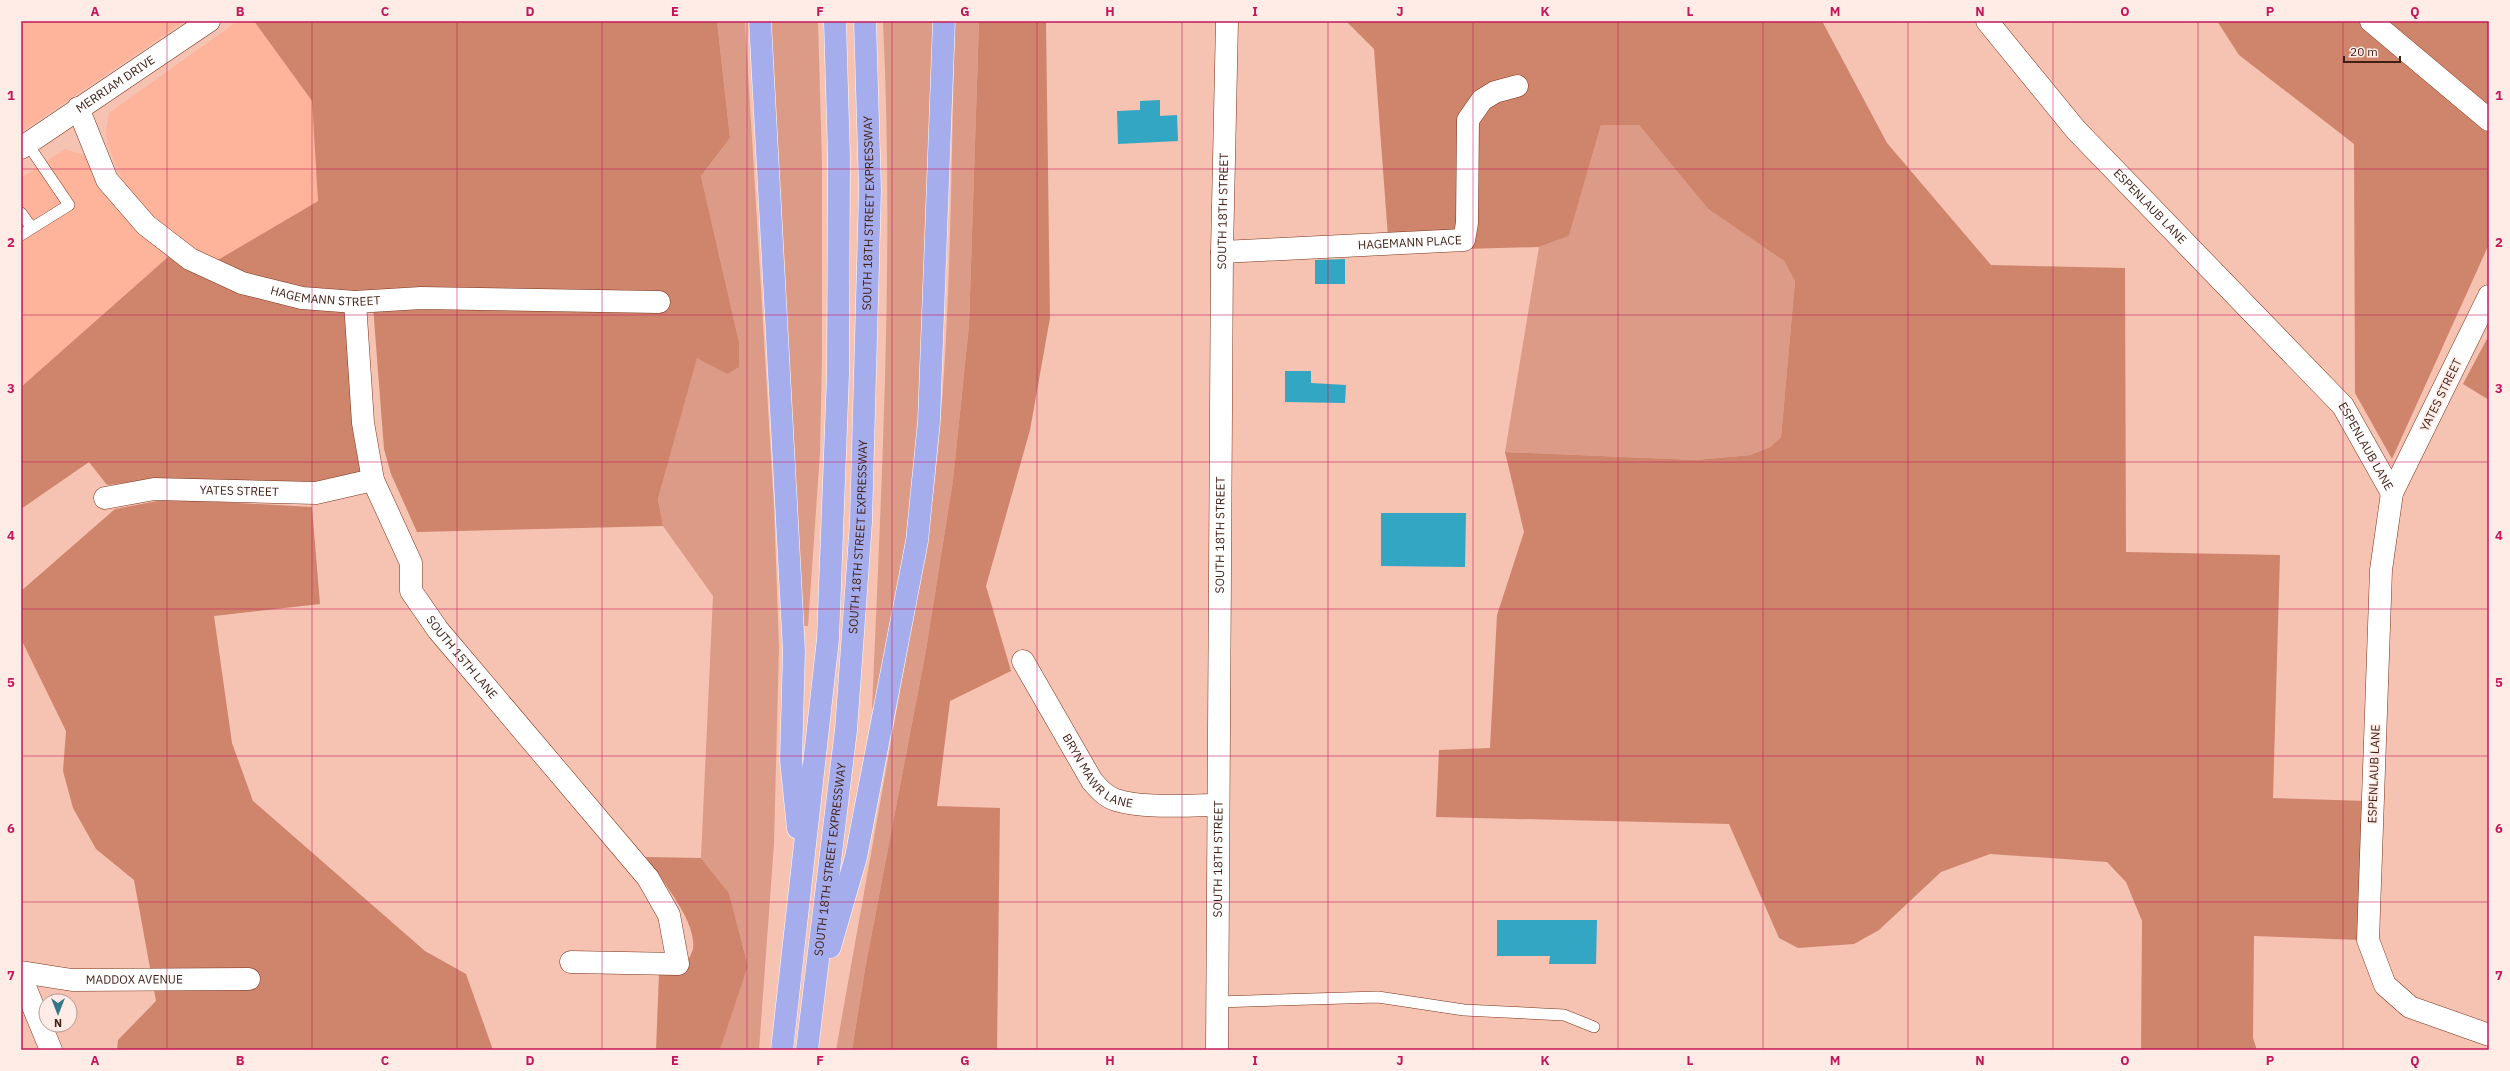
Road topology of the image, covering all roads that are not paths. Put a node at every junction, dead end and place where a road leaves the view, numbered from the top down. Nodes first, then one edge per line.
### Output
1 (209, 21) edge
2 (760, 21) edge
3 (835, 21) edge
4 (865, 21) edge
5 (944, 21) edge
6 (1227, 21) edge
7 (1987, 21) edge
8 (2371, 21) edge
9 (1517, 86) dead end
10 (78, 108) junction
11 (2489, 120) edge
12 (24, 146) edge
13 (21, 213) edge
14 (32, 228) junction
15 (21, 235) edge
16 (1222, 252) junction
17 (2489, 296) edge
18 (356, 302) junction
19 (659, 302) dead end
20 (373, 480) junction
21 (2392, 493) junction
22 (105, 498) dead end
23 (1022, 662) dead end
24 (1218, 805) junction
25 (802, 874) junction
26 (571, 962) dead end
27 (21, 972) edge
28 (21, 977) edge
29 (248, 979) dead end
30 (1217, 1002) junction
31 (812, 1009) junction
32 (1594, 1027) dead end
33 (2489, 1035) edge
34 (51, 1050) edge
35 (782, 1050) edge
36 (807, 1050) edge
37 (1217, 1050) edge

1 - 10 street, MERRIAM DRIVE
2 - 25 highway
3 - 25 highway, SOUTH 18TH STREET EXPRESSWAY
4 - 31 highway, SOUTH 18TH STREET EXPRESSWAY
5 - 31 highway
6 - 16 street, SOUTH 18TH STREET
7 - 21 street, ESPENLAUB LANE
8 - 11 street
9 - 16 street, HAGEMANN PLACE
10 - 12 street, MERRIAM DRIVE
10 - 18 street, HAGEMANN STREET
12 - 14 lane
13 - 14 lane
14 - 15 lane
16 - 24 street, SOUTH 18TH STREET
17 - 21 street, YATES STREET
18 - 19 street, HAGEMANN STREET
18 - 20 street, SOUTH 15TH LANE
20 - 22 street, YATES STREET
20 - 26 street, SOUTH 15TH LANE
21 - 33 street, ESPENLAUB LANE
23 - 24 street, BRYN MAWR LANE
24 - 30 street, SOUTH 18TH STREET
25 - 35 highway, SOUTH 18TH STREET EXPRESSWAY
27 - 29 street, MADDOX AVENUE
28 - 34 street
30 - 32 lane
30 - 37 street, SOUTH 18TH STREET
31 - 36 highway, SOUTH 18TH STREET EXPRESSWAY

